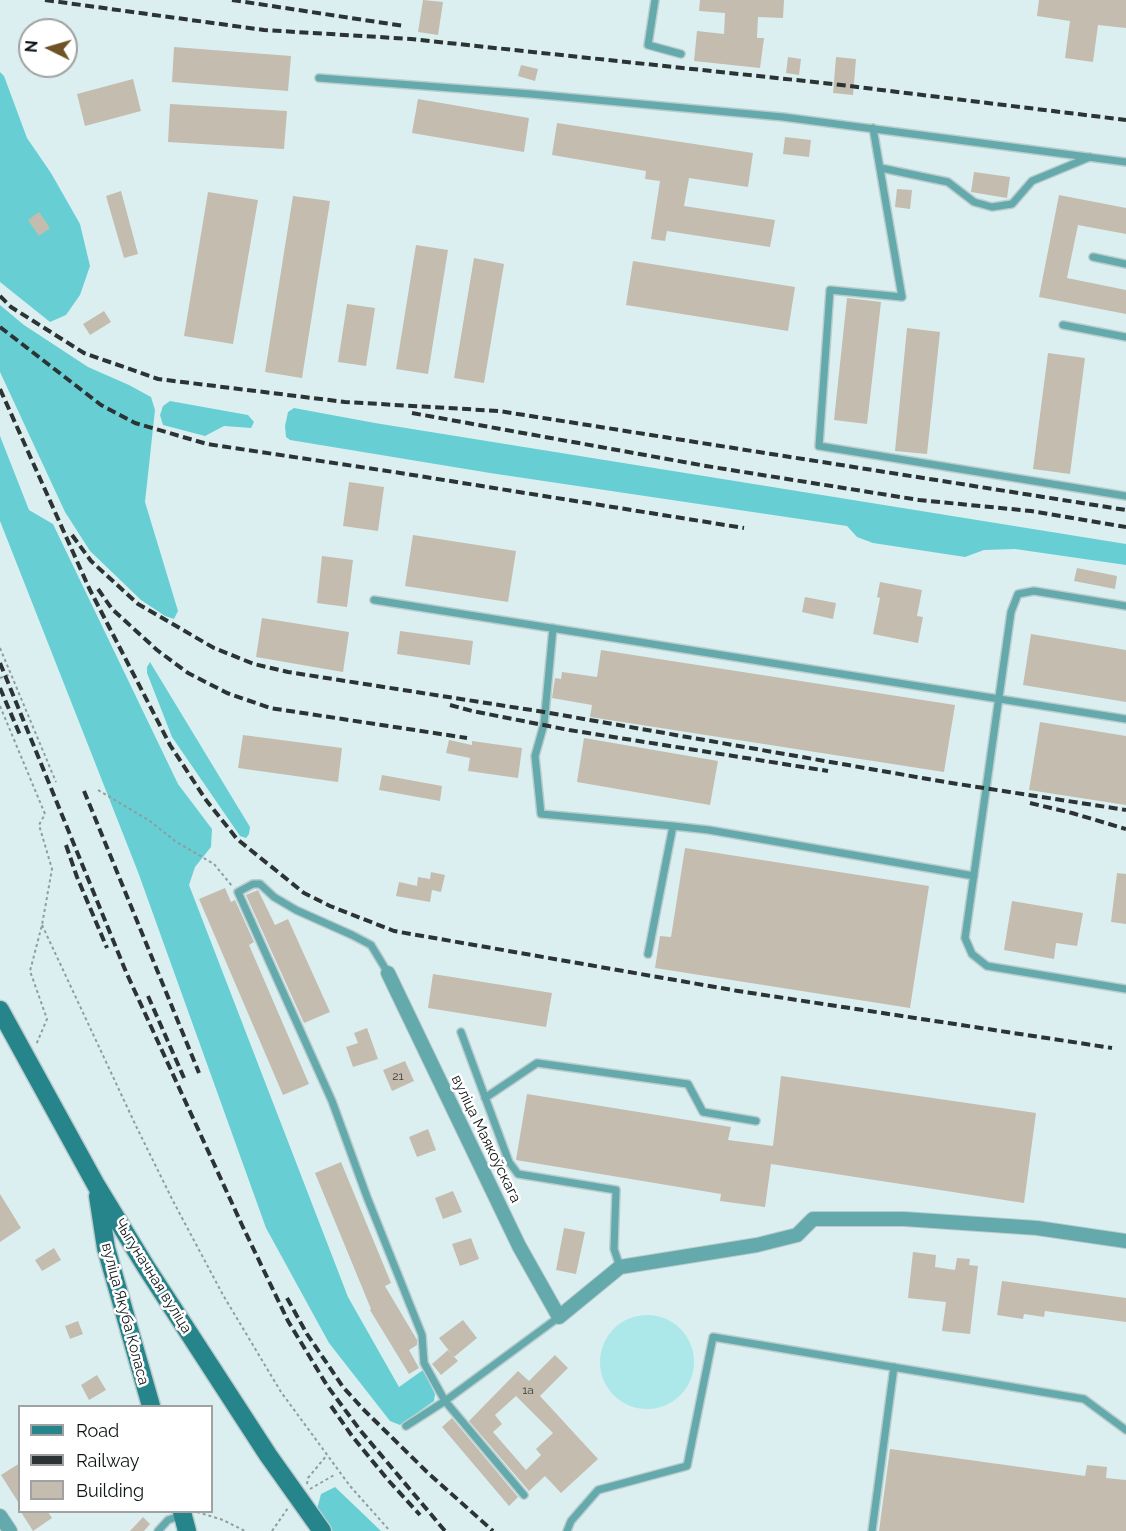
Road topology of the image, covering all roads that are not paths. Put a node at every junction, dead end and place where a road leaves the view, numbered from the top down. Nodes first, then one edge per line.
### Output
1 (654, 0) edge
2 (681, 54) dead end
3 (319, 78) dead end
4 (873, 128) junction
5 (1092, 157) junction
6 (1126, 162) edge
7 (881, 168) junction
8 (1093, 257) dead end
9 (1126, 264) edge
10 (1063, 325) dead end
11 (1126, 337) edge
12 (1126, 496) edge
13 (374, 600) dead end
14 (1126, 606) edge
15 (552, 628) junction
16 (999, 698) junction
17 (1126, 719) edge
18 (673, 826) junction
19 (974, 876) junction
20 (648, 954) dead end
21 (388, 973) joint
22 (1126, 989) edge
23 (0, 1010) edge
24 (461, 1032) dead end
25 (485, 1098) junction
26 (756, 1121) dead end
27 (96, 1185) junction
28 (128, 1237) junction
29 (1126, 1241) edge
30 (106, 1248) junction
31 (621, 1267) junction
32 (558, 1317) junction
33 (894, 1367) junction
34 (445, 1401) junction
35 (150, 1405) edge
36 (406, 1426) dead end
37 (1126, 1430) edge
38 (524, 1495) dead end
39 (0, 1516) edge
40 (187, 1517) edge
41 (9, 1531) edge
42 (158, 1531) edge
43 (322, 1531) edge
44 (567, 1531) edge
45 (872, 1531) edge

1 - 2 lane
3 - 4 lane
4 - 5 lane
4 - 7 lane
5 - 6 lane
5 - 7 lane
7 - 12 lane
8 - 9 lane
10 - 11 lane
13 - 15 lane
14 - 16 lane
15 - 16 lane
15 - 18 lane
16 - 17 lane
16 - 19 lane
18 - 19 lane
18 - 20 lane
19 - 22 lane
21 - 32 street, вуліца Маякоўскага
21 - 34 lane
23 - 27 street, Чыгуначная вуліца
24 - 25 lane
25 - 26 lane
25 - 31 lane
27 - 28 street, Чыгуначная вуліца
27 - 30 street, вуліца Якуба Коласа
28 - 30 street
28 - 43 street, Чыгуначная вуліца
29 - 31 street
30 - 35 street, вуліца Якуба Коласа
31 - 32 street
32 - 34 lane
33 - 37 lane
33 - 44 lane
33 - 45 lane
34 - 36 lane
34 - 38 lane
39 - 41 street
40 - 42 lane

